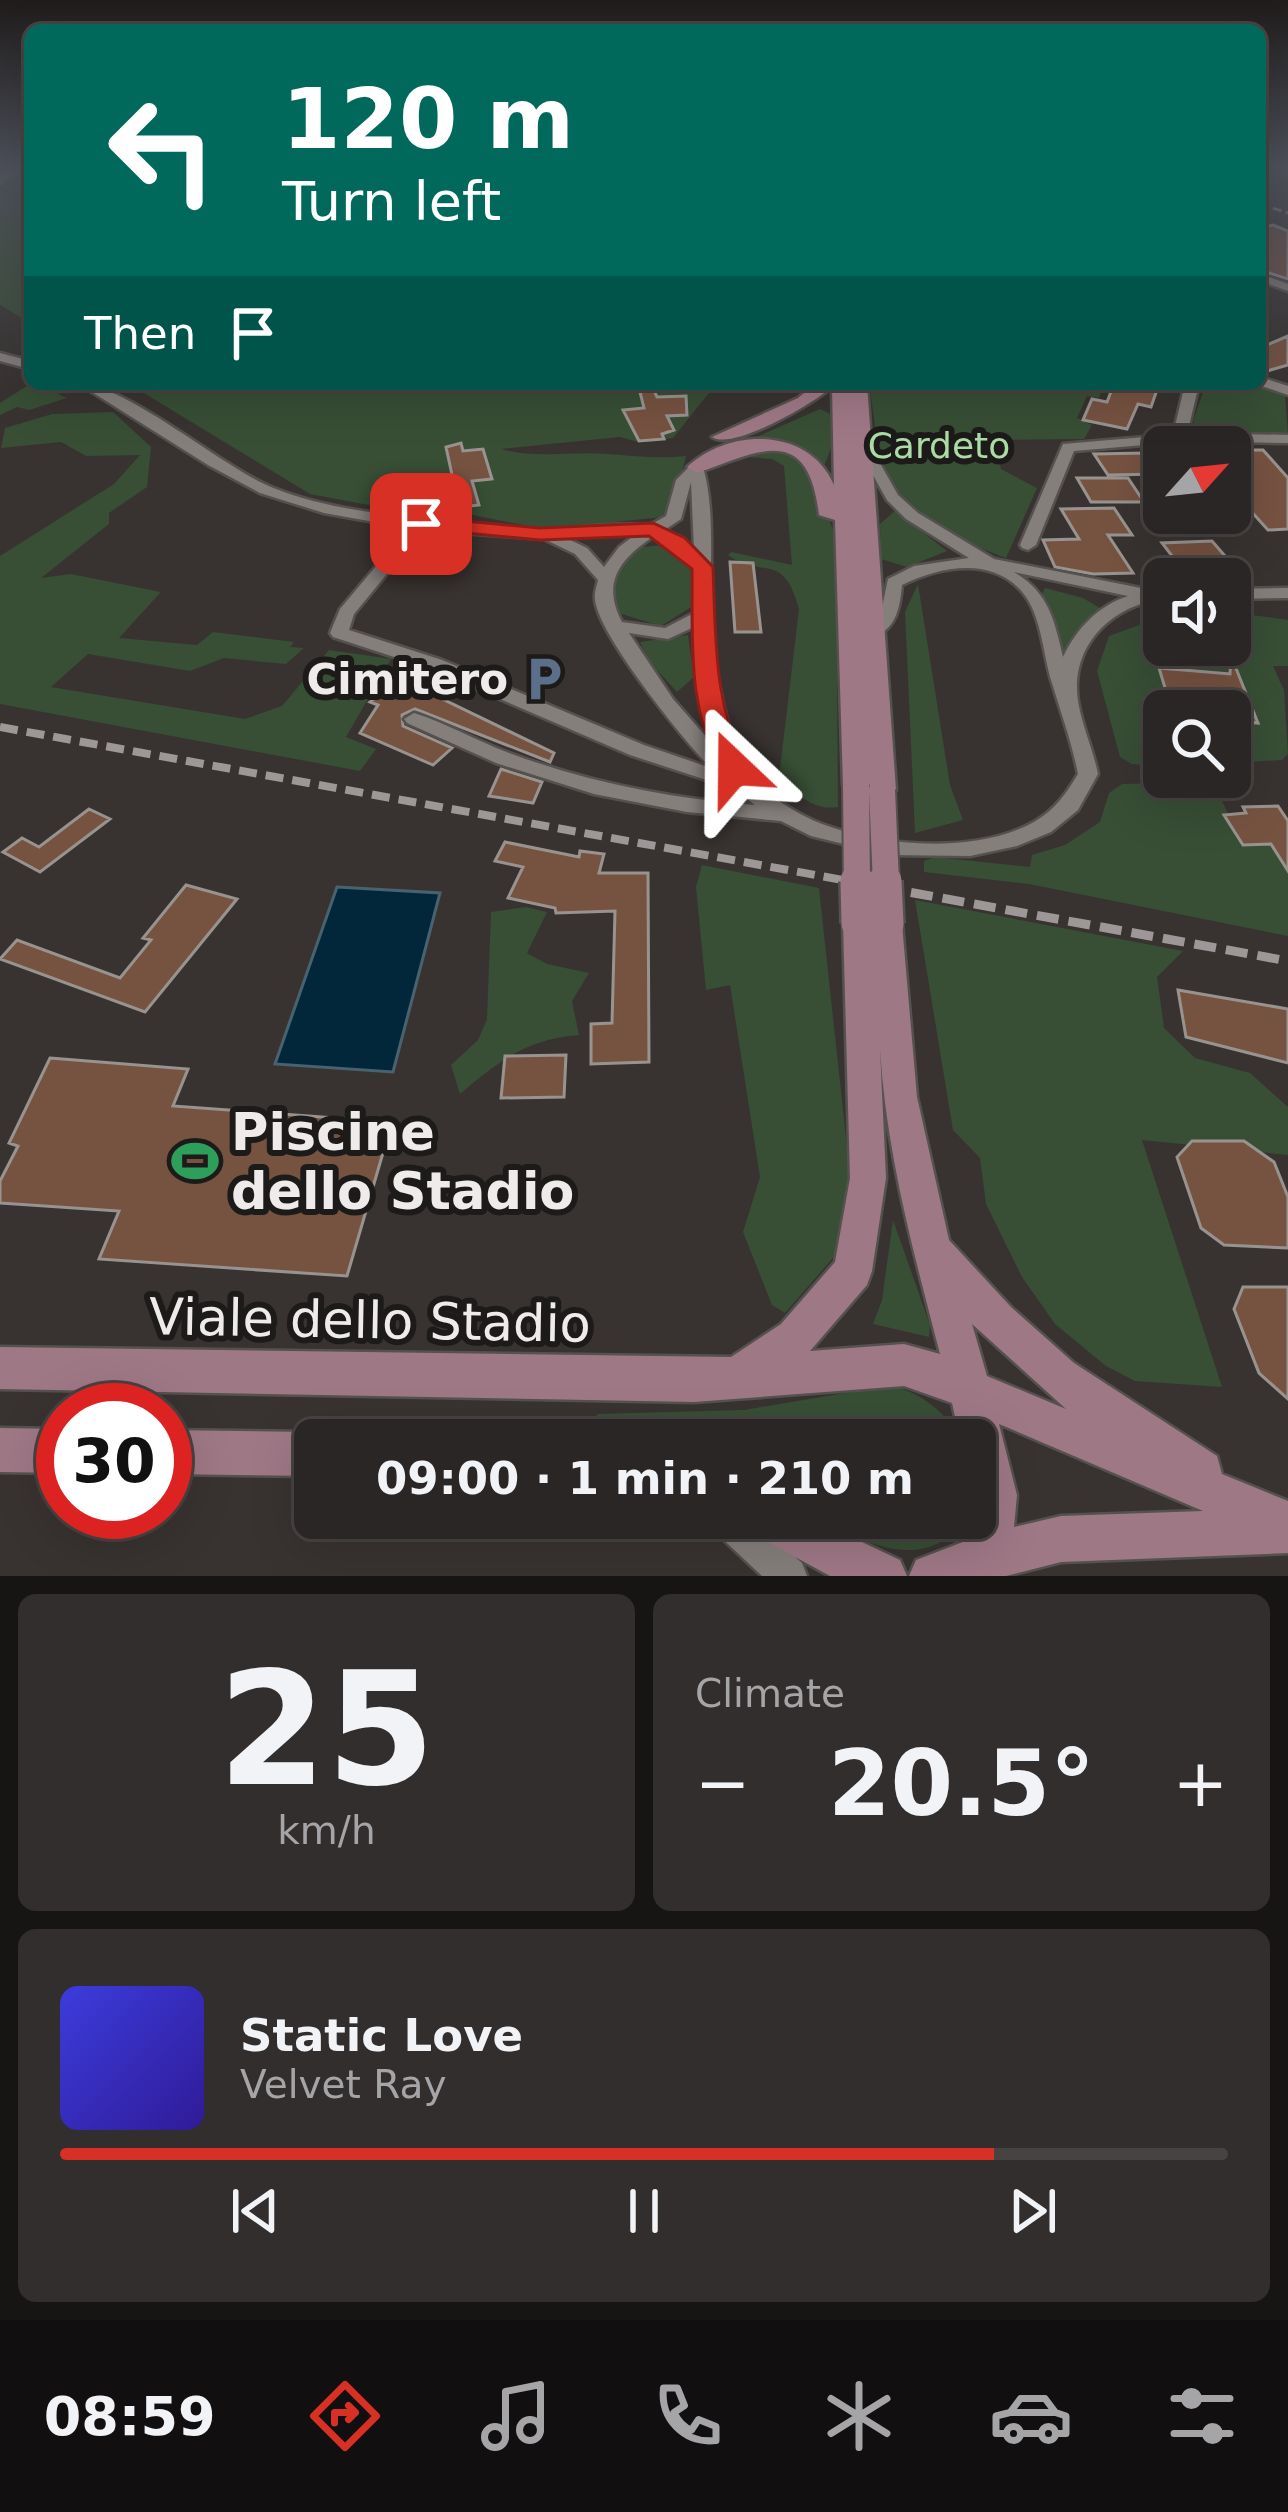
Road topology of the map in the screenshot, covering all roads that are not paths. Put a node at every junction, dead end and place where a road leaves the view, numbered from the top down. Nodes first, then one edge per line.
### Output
1 (96, 390) edge
2 (818, 390) edge
3 (840, 390) edge
4 (858, 390) edge
5 (1191, 390) edge
6 (1182, 426) edge
7 (1251, 439) edge
8 (1288, 440) edge
9 (1143, 441) edge
10 (862, 445) junction
11 (697, 467) junction
12 (421, 524) junction
13 (653, 530) junction
14 (843, 530) junction
15 (540, 534) junction
16 (1028, 544) dead end
17 (994, 562) junction
18 (703, 567) junction
19 (605, 578) junction
20 (1143, 592) edge
21 (1288, 593) edge
22 (1251, 594) edge
23 (1143, 600) edge
24 (704, 615) junction
25 (614, 626) junction
26 (876, 631) junction
27 (1067, 698) junction
28 (414, 719) dead end
29 (744, 786) junction
30 (869, 788) junction
31 (784, 814) junction
32 (872, 923) junction
33 (929, 1238) junction
34 (0, 1367) edge
35 (736, 1379) junction
36 (970, 1390) junction
37 (0, 1450) edge
38 (36, 1450) edge
39 (192, 1452) edge
40 (294, 1454) edge
41 (1288, 1526) edge
42 (748, 1539) edge
43 (803, 1539) edge
44 (986, 1566) edge
45 (789, 1576) edge
46 (884, 1576) edge
47 (932, 1576) edge

1 - 12 street
2 - 11 main road
3 - 14 main road
4 - 10 main road
5 - 6 street
7 - 8 street
9 - 16 street
10 - 17 street
10 - 26 main road
11 - 13 street
11 - 14 main road
11 - 18 street
12 - 15 street
12 - 29 street
13 - 15 street
13 - 18 street
13 - 19 street
14 - 30 main road
15 - 19 street
17 - 20 street
17 - 26 street
17 - 27 street
18 - 24 street
19 - 25 street
21 - 22 street
23 - 27 street
24 - 25 street
24 - 29 street
25 - 29 street
26 - 30 main road
27 - 31 street
28 - 31 street
29 - 31 street
30 - 32 main road, bridge
32 - 33 main road
32 - 35 main road
33 - 36 main road
33 - 41 main road
34 - 35 main road, Viale dello Stadio
35 - 36 main road, Viale dello Stadio
36 - 41 main road, Viale dello Stadio
36 - 44 main road
37 - 38 main road
39 - 40 main road
41 - 44 main road
42 - 45 street
43 - 46 main road
44 - 47 main road

